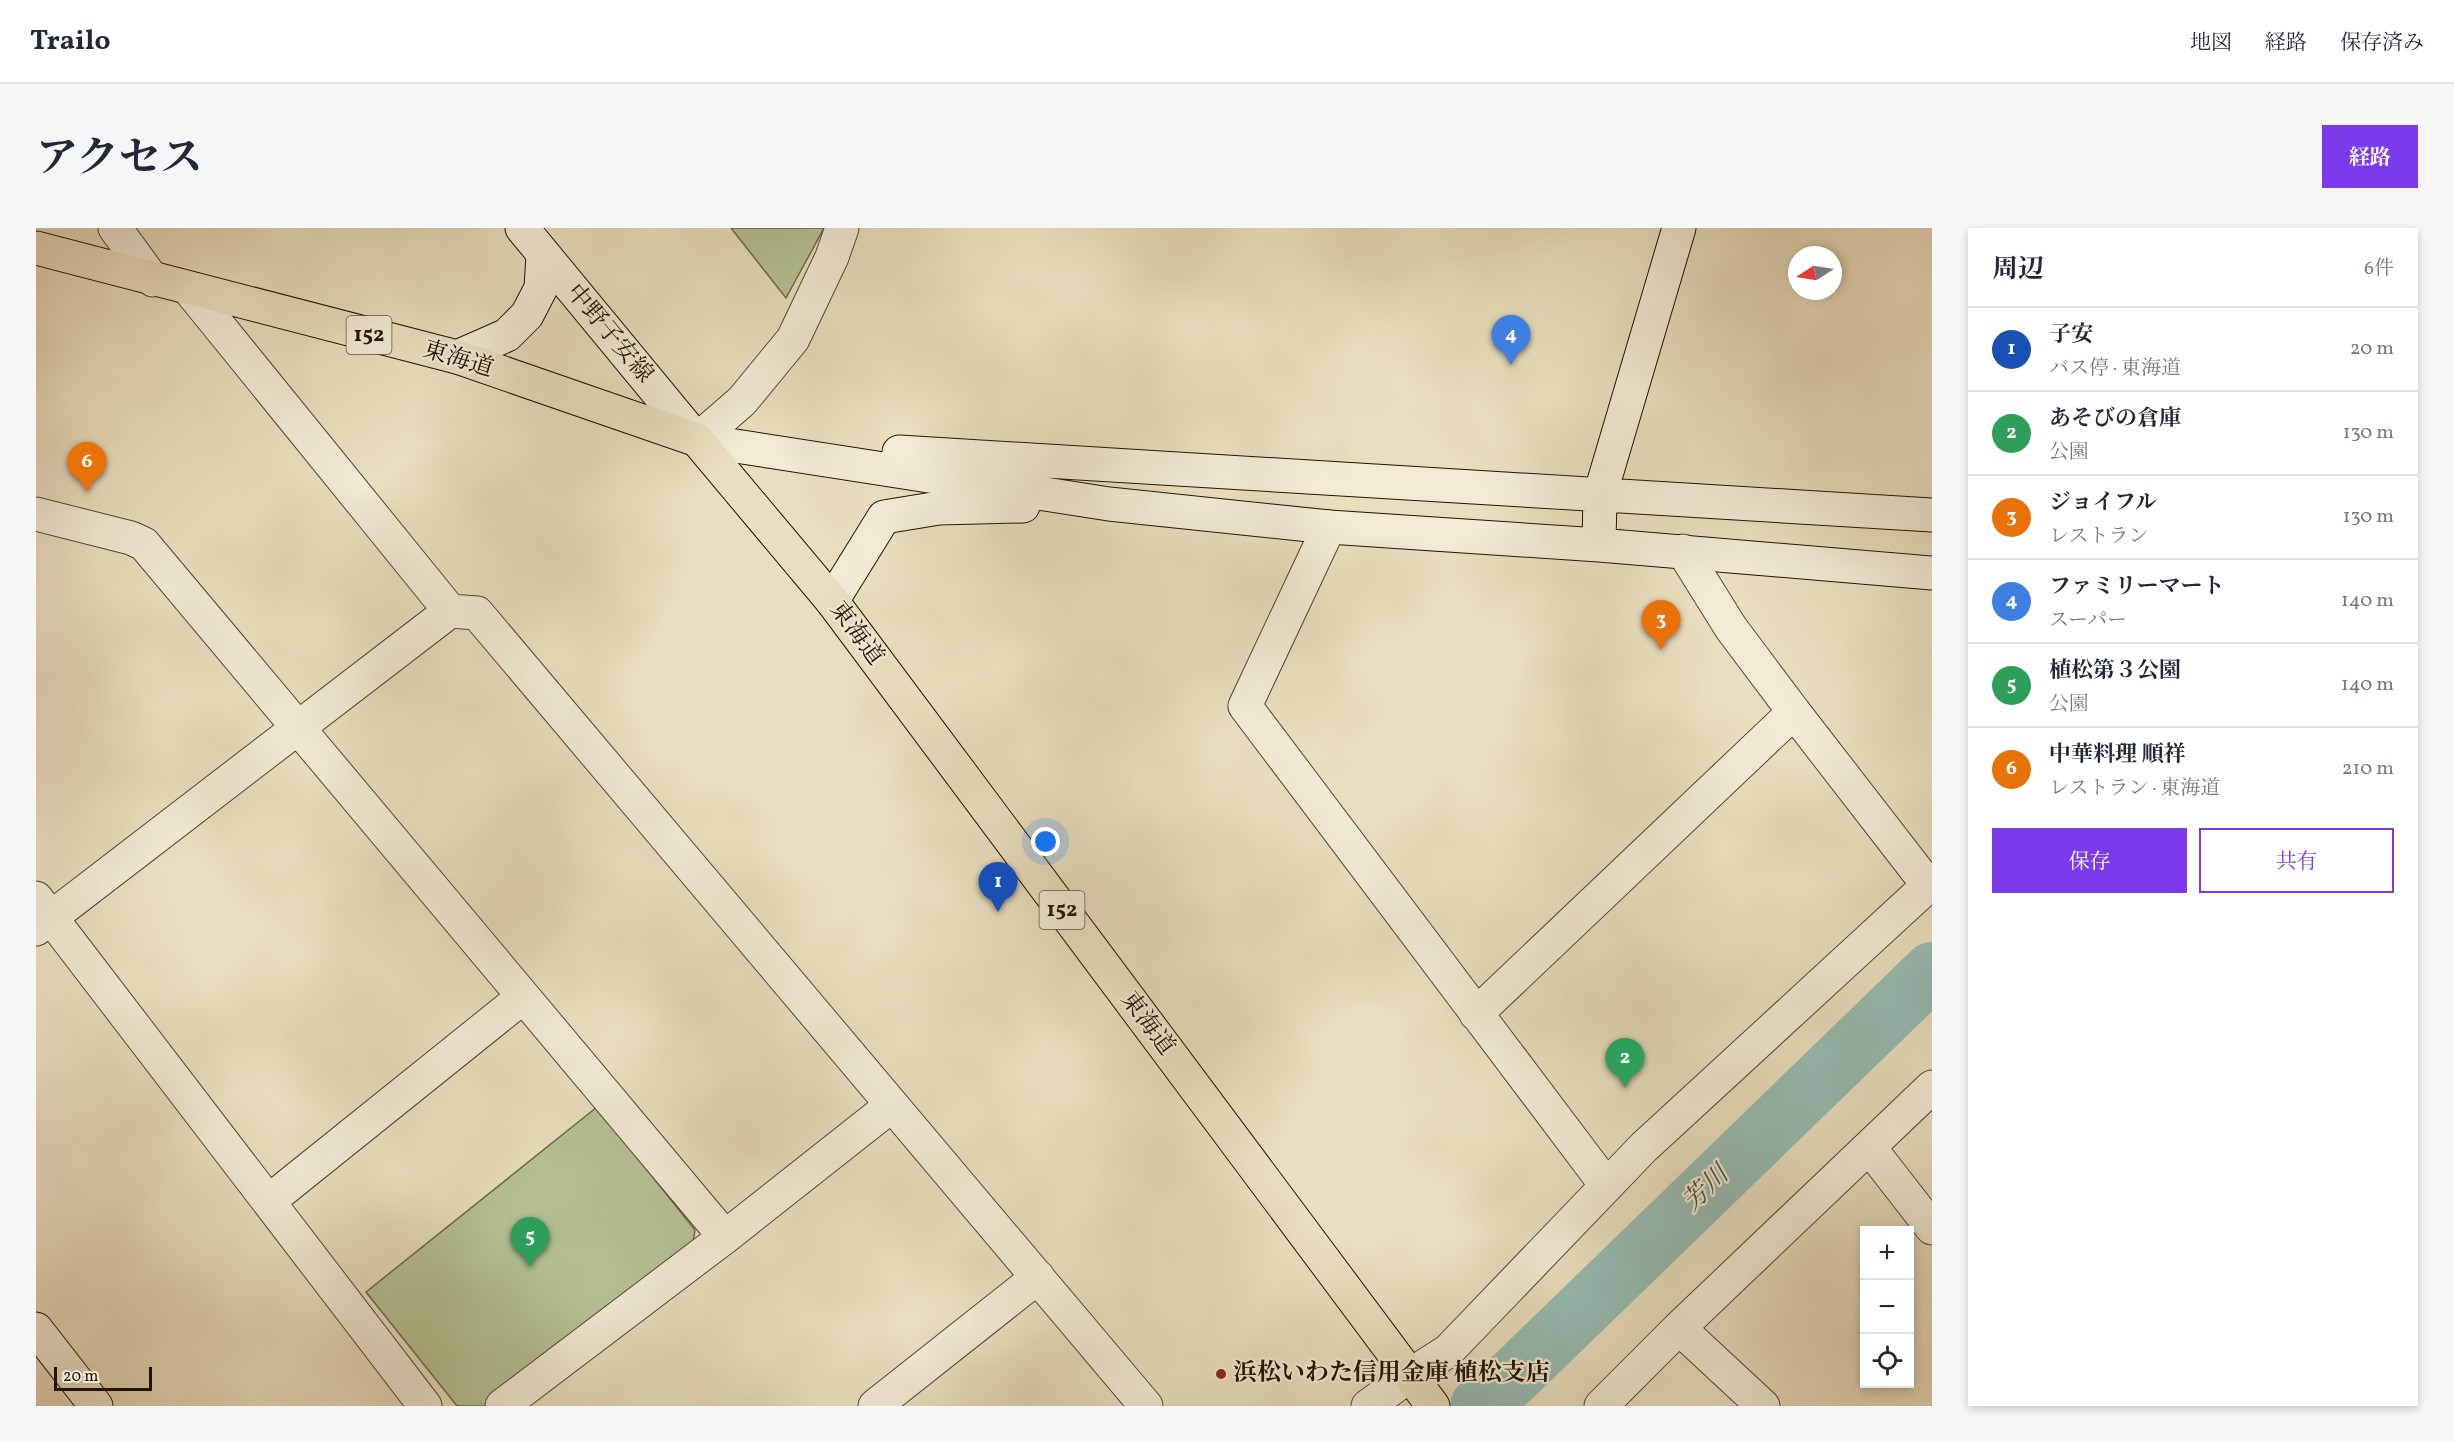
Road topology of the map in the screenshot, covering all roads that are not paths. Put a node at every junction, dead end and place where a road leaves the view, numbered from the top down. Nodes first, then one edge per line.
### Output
1 (115, 228) edge
2 (522, 228) edge
3 (842, 228) edge
4 (1679, 228) edge
5 (36, 248) edge
6 (543, 254) junction
7 (153, 280) junction
8 (188, 288) junction
9 (456, 357) junction
10 (697, 440) junction
11 (1600, 495) junction
12 (1109, 504) junction
13 (36, 514) edge
14 (1932, 515) edge
15 (1329, 527) junction
16 (1599, 545) junction
17 (1683, 551) junction
18 (1932, 573) edge
19 (832, 601) junction
20 (450, 611) junction
21 (1794, 712) junction
22 (299, 728) junction
23 (1930, 884) edge
24 (41, 915) edge
25 (523, 997) junction
26 (1476, 1014) junction
27 (1932, 1087) edge
28 (891, 1106) junction
29 (1869, 1147) junction
30 (1606, 1185) junction
31 (269, 1201) junction
32 (1932, 1228) edge
33 (725, 1238) junction
34 (1038, 1277) junction
35 (1679, 1328) junction
36 (36, 1329) edge
37 (1420, 1390) edge
38 (96, 1406) edge
39 (425, 1406) edge
40 (502, 1406) edge
41 (875, 1406) edge
42 (1146, 1406) edge
43 (1368, 1406) edge
44 (1601, 1406) edge
45 (1763, 1406) edge

1 - 7 street
2 - 6 street, 中野子安線
3 - 10 street
4 - 11 street
5 - 7 highway, 東海道 / 152
6 - 9 street
6 - 10 street, 中野子安線
7 - 8 highway, 東海道 / 152
8 - 9 highway, 東海道 / 152
8 - 20 street
9 - 10 highway, 東海道 / 152
10 - 11 street
10 - 12 street
10 - 19 highway, 東海道 / 152
11 - 14 street
11 - 16 street
12 - 15 street
12 - 19 street
13 - 22 street
15 - 16 street
15 - 26 street
16 - 17 street
17 - 18 street
17 - 21 street
19 - 37 highway, 東海道 / 152
20 - 22 street
20 - 28 street
21 - 23 street
21 - 26 street
22 - 24 street
22 - 25 street
23 - 30 street
24 - 31 street
25 - 31 street
25 - 33 street
26 - 30 street
27 - 29 street
28 - 33 street
28 - 34 street
29 - 32 street
29 - 35 street
30 - 37 street
31 - 39 street
33 - 40 street
34 - 41 street
34 - 42 street
35 - 44 street
35 - 45 street
36 - 38 street
37 - 43 street

